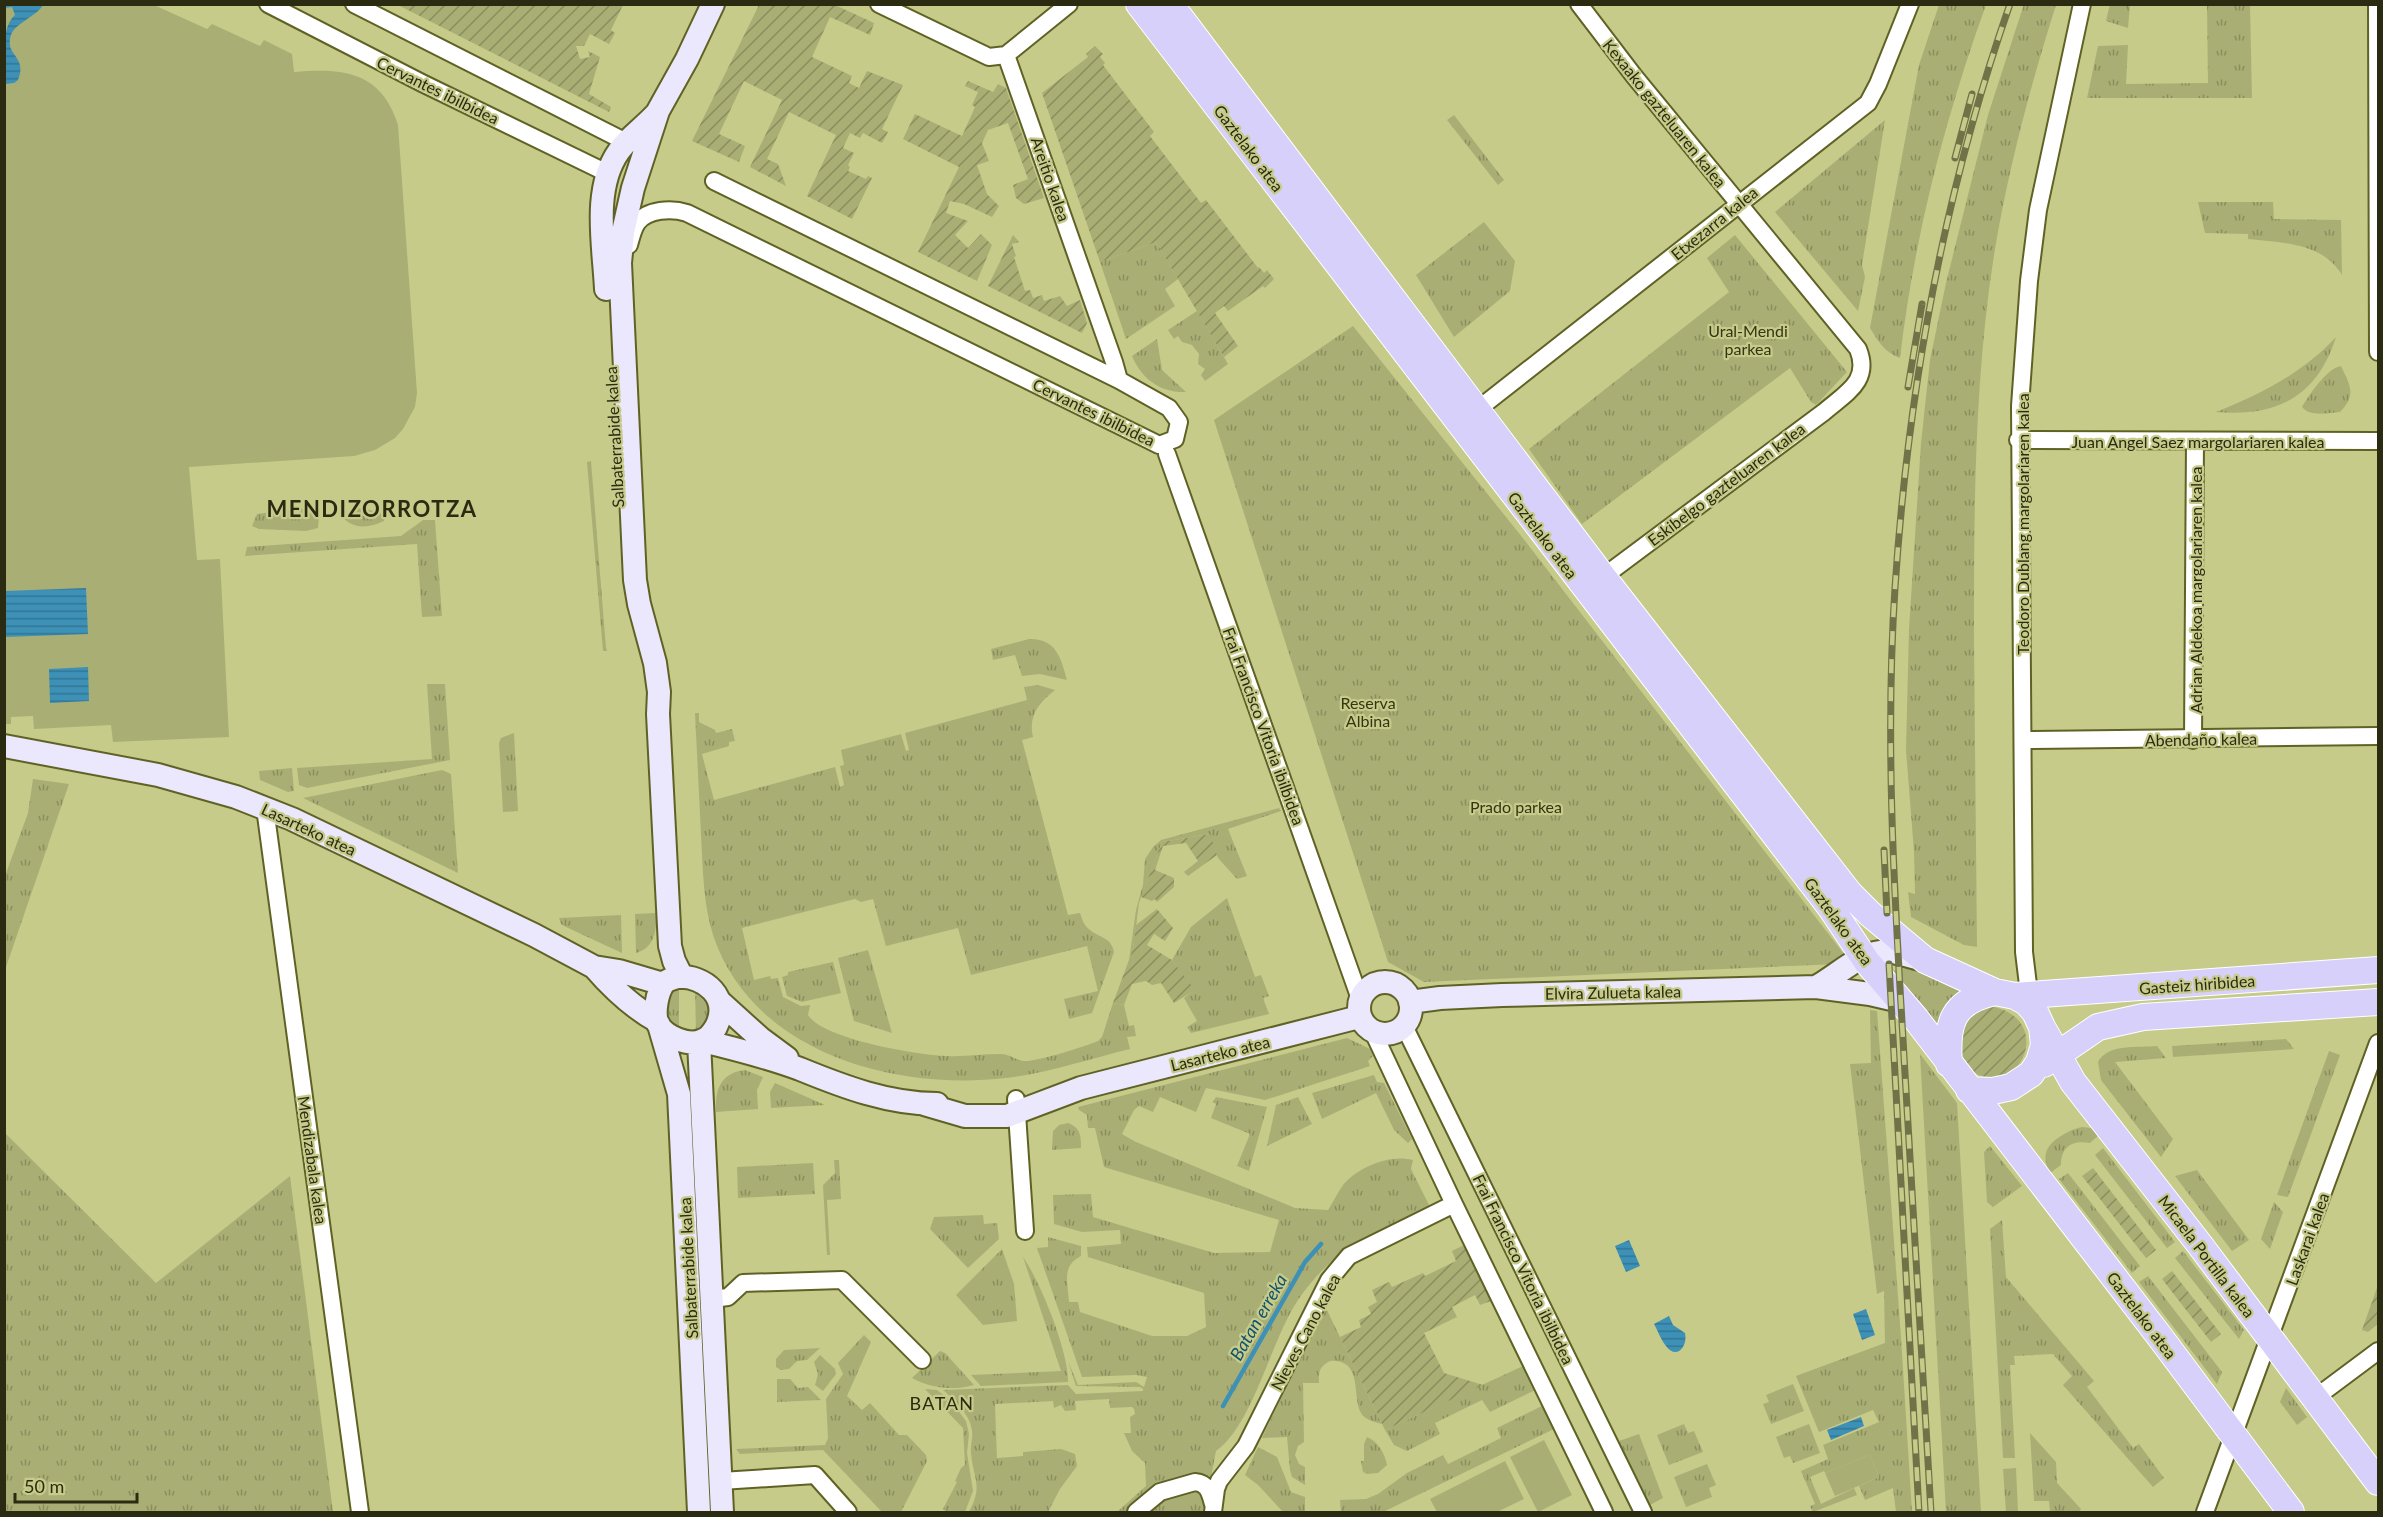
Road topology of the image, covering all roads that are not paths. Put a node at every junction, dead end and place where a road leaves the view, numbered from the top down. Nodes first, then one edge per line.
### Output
1 (268, 4) edge
2 (354, 4) edge
3 (713, 4) edge
4 (879, 4) edge
5 (1069, 4) edge
6 (1139, 4) edge
7 (1170, 4) edge
8 (1579, 4) edge
9 (1910, 4) edge
10 (2082, 4) edge
11 (2377, 4) edge
12 (1006, 55) junction
13 (658, 111) junction
14 (617, 157) junction
15 (714, 180) dead end
16 (1738, 203) junction
17 (620, 275) junction
18 (2379, 352) edge
19 (1863, 361) joint
20 (1119, 380) junction
21 (1478, 411) junction
22 (2018, 440) junction
23 (2196, 441) junction
24 (2379, 441) edge
25 (1167, 454) dead end
26 (1574, 575) junction
27 (1603, 577) junction
28 (658, 714) junction
29 (2379, 736) edge
30 (2023, 740) junction
31 (2193, 740) junction
32 (4, 746) edge
33 (265, 808) junction
34 (1863, 957) junction
35 (1925, 960) junction
36 (594, 967) junction
37 (2379, 970) edge
38 (670, 981) junction
39 (1816, 987) junction
40 (719, 1001) junction
41 (1899, 1001) junction
42 (1410, 1002) junction
43 (2379, 1002) edge
44 (2023, 1004) junction
45 (1364, 1016) junction
46 (658, 1023) junction
47 (1404, 1026) junction
48 (701, 1041) junction
49 (2379, 1043) edge
50 (2058, 1053) junction
51 (1949, 1064) junction
52 (799, 1069) junction
53 (2031, 1074) junction
54 (1969, 1090) junction
55 (1017, 1106) junction
56 (1454, 1204) junction
57 (1025, 1231) dead end
58 (712, 1299) junction
59 (2270, 1338) junction
60 (2379, 1351) edge
61 (922, 1360) dead end
62 (2315, 1398) junction
63 (2233, 1434) junction
64 (721, 1481) junction
65 (2379, 1482) edge
66 (1213, 1508) edge
67 (360, 1512) edge
68 (699, 1512) edge
69 (722, 1512) edge
70 (848, 1512) edge
71 (1136, 1512) edge
72 (1604, 1512) edge
73 (1643, 1512) edge
74 (2205, 1512) edge
75 (2291, 1512) edge

1 - 14 street, Cervantes ibilbidea
2 - 14 street
3 - 13 street
4 - 12 street
5 - 12 street
6 - 26 main road, Gaztelako atea
7 - 21 main road, Gaztelako atea
8 - 16 street, Kexaako gazteluaren kalea
9 - 16 street, Etxezarra kalea
10 - 22 street, Teodoro Dublang margolariaren kalea
11 - 18 street
12 - 20 street, Areitio kalea
13 - 14 street
13 - 17 street, Salbaterrabide kalea
14 - 28 street, Salbaterrabide kalea
15 - 20 street, Cervantes ibilbidea
16 - 19 street, Kexaako gazteluaren kalea
16 - 21 street, Etxezarra kalea
17 - 20 street, Cervantes ibilbidea
17 - 28 street, Salbaterrabide kalea
19 - 27 street, Eskibelgo gazteluaren kalea
21 - 27 main road, Gaztelako atea
22 - 23 street, Juan Angel Saez margolariaren kalea
22 - 30 street, Teodoro Dublang margolariaren kalea
23 - 24 street, Juan Angel Saez margolariaren kalea
23 - 31 street, Adrian Aldekoa margolariaren kalea
25 - 45 street, Frai Francisco Vitoria ibilbidea
26 - 27 street
26 - 34 main road, Gaztelako atea
27 - 35 main road, Gaztelako atea
28 - 38 street, Salbaterrabide kalea
29 - 31 street, Abendaño kalea
30 - 31 street, Abendaño kalea
30 - 44 street, Teodoro Dublang margolariaren kalea
32 - 33 street, Lasarteko atea
33 - 36 street, Lasarteko atea
33 - 67 street, Mendizabala kalea
34 - 35 street, Elvira Zulueta kalea
34 - 39 street, Elvira Zulueta kalea
34 - 41 main road, Gaztelako atea
35 - 44 main road, Gaztelako atea
36 - 38 street, Lasarteko atea
36 - 46 street, Lasarteko atea
37 - 44 main road, Gasteiz hiribidea
38 - 40 street
38 - 46 street
39 - 41 street, Elvira Zulueta kalea
39 - 42 street, Elvira Zulueta kalea
40 - 48 street
40 - 52 street, Lasarteko atea
41 - 51 main road, Gaztelako atea
42 - 45 street, Lasarteko atea
42 - 47 street
43 - 50 main road, Gasteiz hiribidea
44 - 50 main road, Micaela Portilla kalea
44 - 51 main road
44 - 53 main road
45 - 47 street, Lasarteko atea
45 - 55 street, Lasarteko atea
45 - 56 street, Frai Francisco Vitoria ibilbidea
46 - 48 street
46 - 68 street, Salbaterrabide kalea
47 - 73 street, Frai Francisco Vitoria ibilbidea
48 - 52 street, Lasarteko atea
48 - 58 street, Salbaterrabide kalea
49 - 59 street, Laskarai kalea
50 - 53 main road, Gasteiz hiribidea
50 - 59 main road, Micaela Portilla kalea
51 - 54 main road, Gaztelako atea
52 - 55 street, Lasarteko atea
53 - 54 main road
54 - 63 main road, Gaztelako atea
55 - 57 street
56 - 66 street, Nieves Cano kalea
56 - 72 street, Frai Francisco Vitoria ibilbidea
58 - 61 street
58 - 64 street, Salbaterrabide kalea
59 - 62 main road, Micaela Portilla kalea
59 - 63 street, Laskarai kalea
60 - 62 street
62 - 65 main road, Micaela Portilla kalea
63 - 74 street, Laskarai kalea
63 - 75 main road, Gaztelako atea
64 - 69 street, Salbaterrabide kalea
64 - 70 street
66 - 71 street

